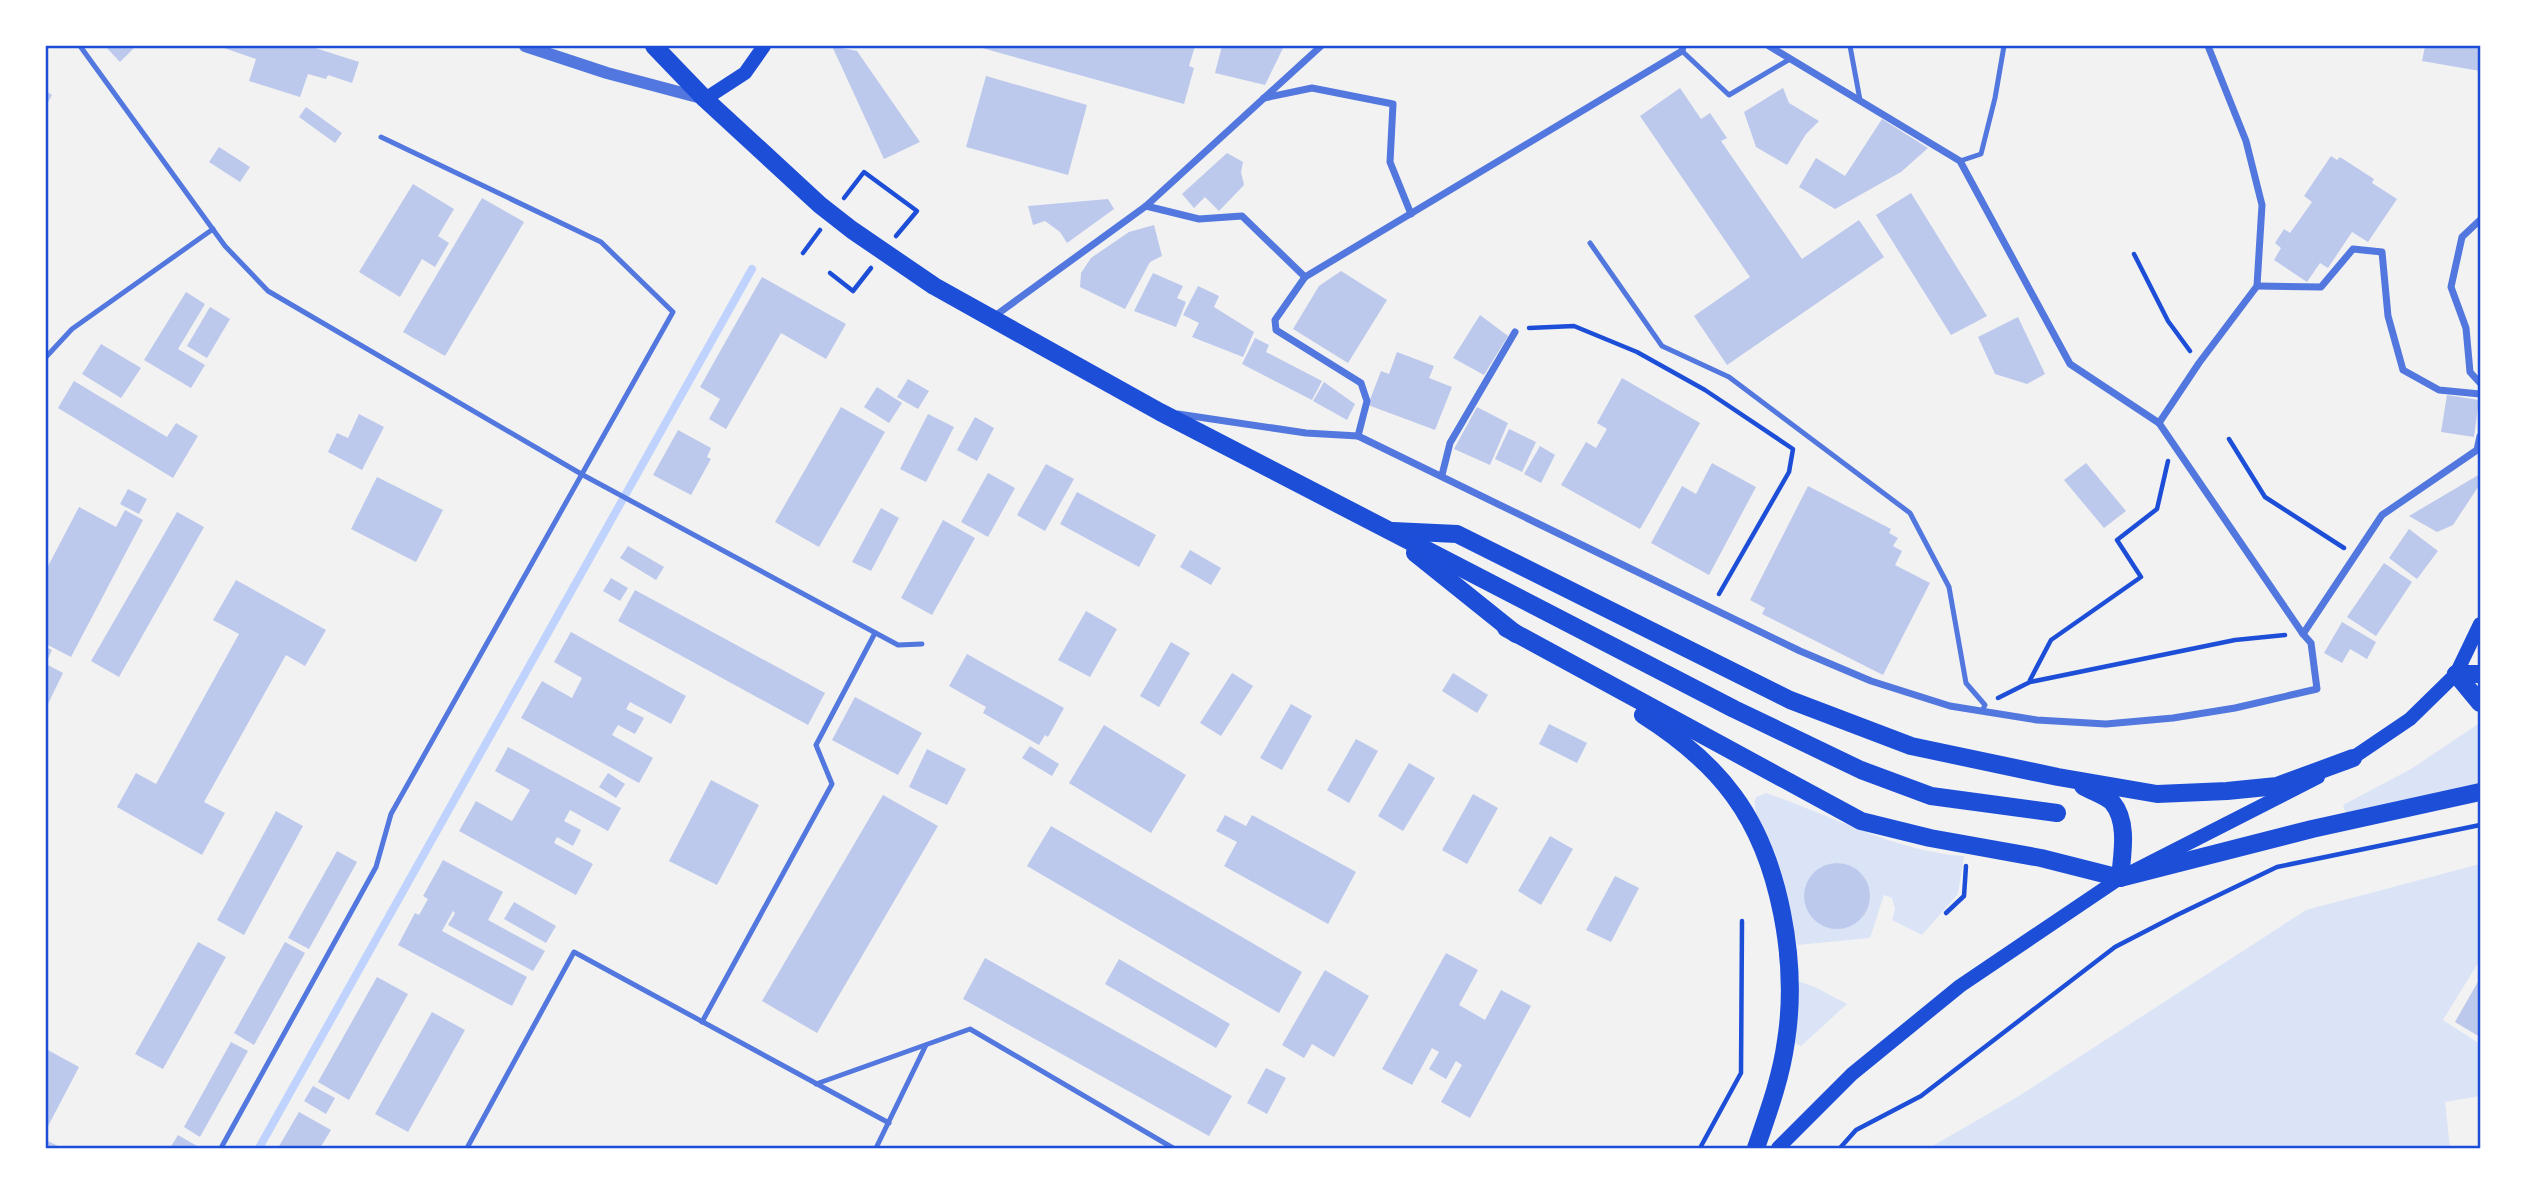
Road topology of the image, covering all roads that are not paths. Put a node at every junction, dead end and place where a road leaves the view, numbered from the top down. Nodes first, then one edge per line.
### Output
1 (80, 46) edge
2 (525, 46) edge
3 (654, 46) edge
4 (765, 46) edge
5 (1321, 46) edge
6 (1769, 46) edge
7 (1850, 46) edge
8 (2004, 46) edge
9 (2208, 46) edge
10 (1683, 48) edge
11 (545, 49) edge
12 (1790, 59) junction
13 (1263, 98) junction
14 (705, 99) junction
15 (1860, 100) junction
16 (381, 136) dead end
17 (1960, 161) junction
18 (1146, 206) junction
19 (1411, 214) junction
20 (2480, 220) edge
21 (213, 229) junction
22 (1590, 243) dead end
23 (1305, 277) junction
24 (2257, 286) junction
25 (992, 318) junction
26 (1515, 332) dead end
27 (46, 358) edge
28 (2480, 383) edge
29 (2480, 394) edge
30 (1160, 412) junction
31 (2159, 423) junction
32 (1358, 436) junction
33 (2480, 436) edge
34 (583, 475) junction
35 (1442, 475) junction
36 (1388, 531) junction
37 (2480, 624) edge
38 (1506, 628) junction
39 (875, 633) junction
40 (2303, 634) junction
41 (922, 644) dead end
42 (2456, 674) junction
43 (2480, 674) edge
44 (2480, 703) edge
45 (1984, 708) junction
46 (2353, 758) junction
47 (2070, 779) junction
48 (2480, 792) edge
49 (2057, 813) dead end
50 (2120, 878) junction
51 (702, 1022) junction
52 (926, 1045) junction
53 (815, 1084) junction
54 (889, 1123) junction
55 (222, 1149) edge
56 (467, 1149) edge
57 (876, 1149) edge
58 (1173, 1149) edge
59 (1756, 1149) edge
60 (1778, 1149) edge

1 - 21 lane
2 - 11 street
3 - 14 main road
4 - 14 main road
5 - 13 street
6 - 12 street
7 - 15 lane
8 - 17 lane
9 - 24 street
10 - 12 lane
10 - 19 street
11 - 14 street
12 - 15 street
13 - 18 street
13 - 19 street
14 - 25 main road
15 - 17 street
16 - 34 lane
17 - 31 street
18 - 23 street
18 - 25 street
19 - 23 street
20 - 28 street
21 - 27 lane
21 - 34 lane
22 - 45 lane
23 - 32 street
24 - 29 street
24 - 31 street
25 - 30 main road
26 - 35 street
30 - 32 street
30 - 36 main road
31 - 40 street
32 - 35 street
33 - 40 street
34 - 39 lane
34 - 55 lane
35 - 45 street
36 - 38 main road
36 - 47 main road
36 - 49 main road
37 - 42 main road
38 - 50 main road
38 - 59 main road
39 - 41 lane
39 - 51 lane
40 - 45 street
42 - 43 main road
42 - 44 main road
42 - 46 main road
46 - 47 main road
46 - 50 main road
47 - 50 main road
48 - 50 main road
50 - 60 main road
51 - 53 lane
51 - 56 lane
52 - 53 lane
52 - 54 lane
52 - 58 lane
53 - 54 lane
54 - 57 lane

